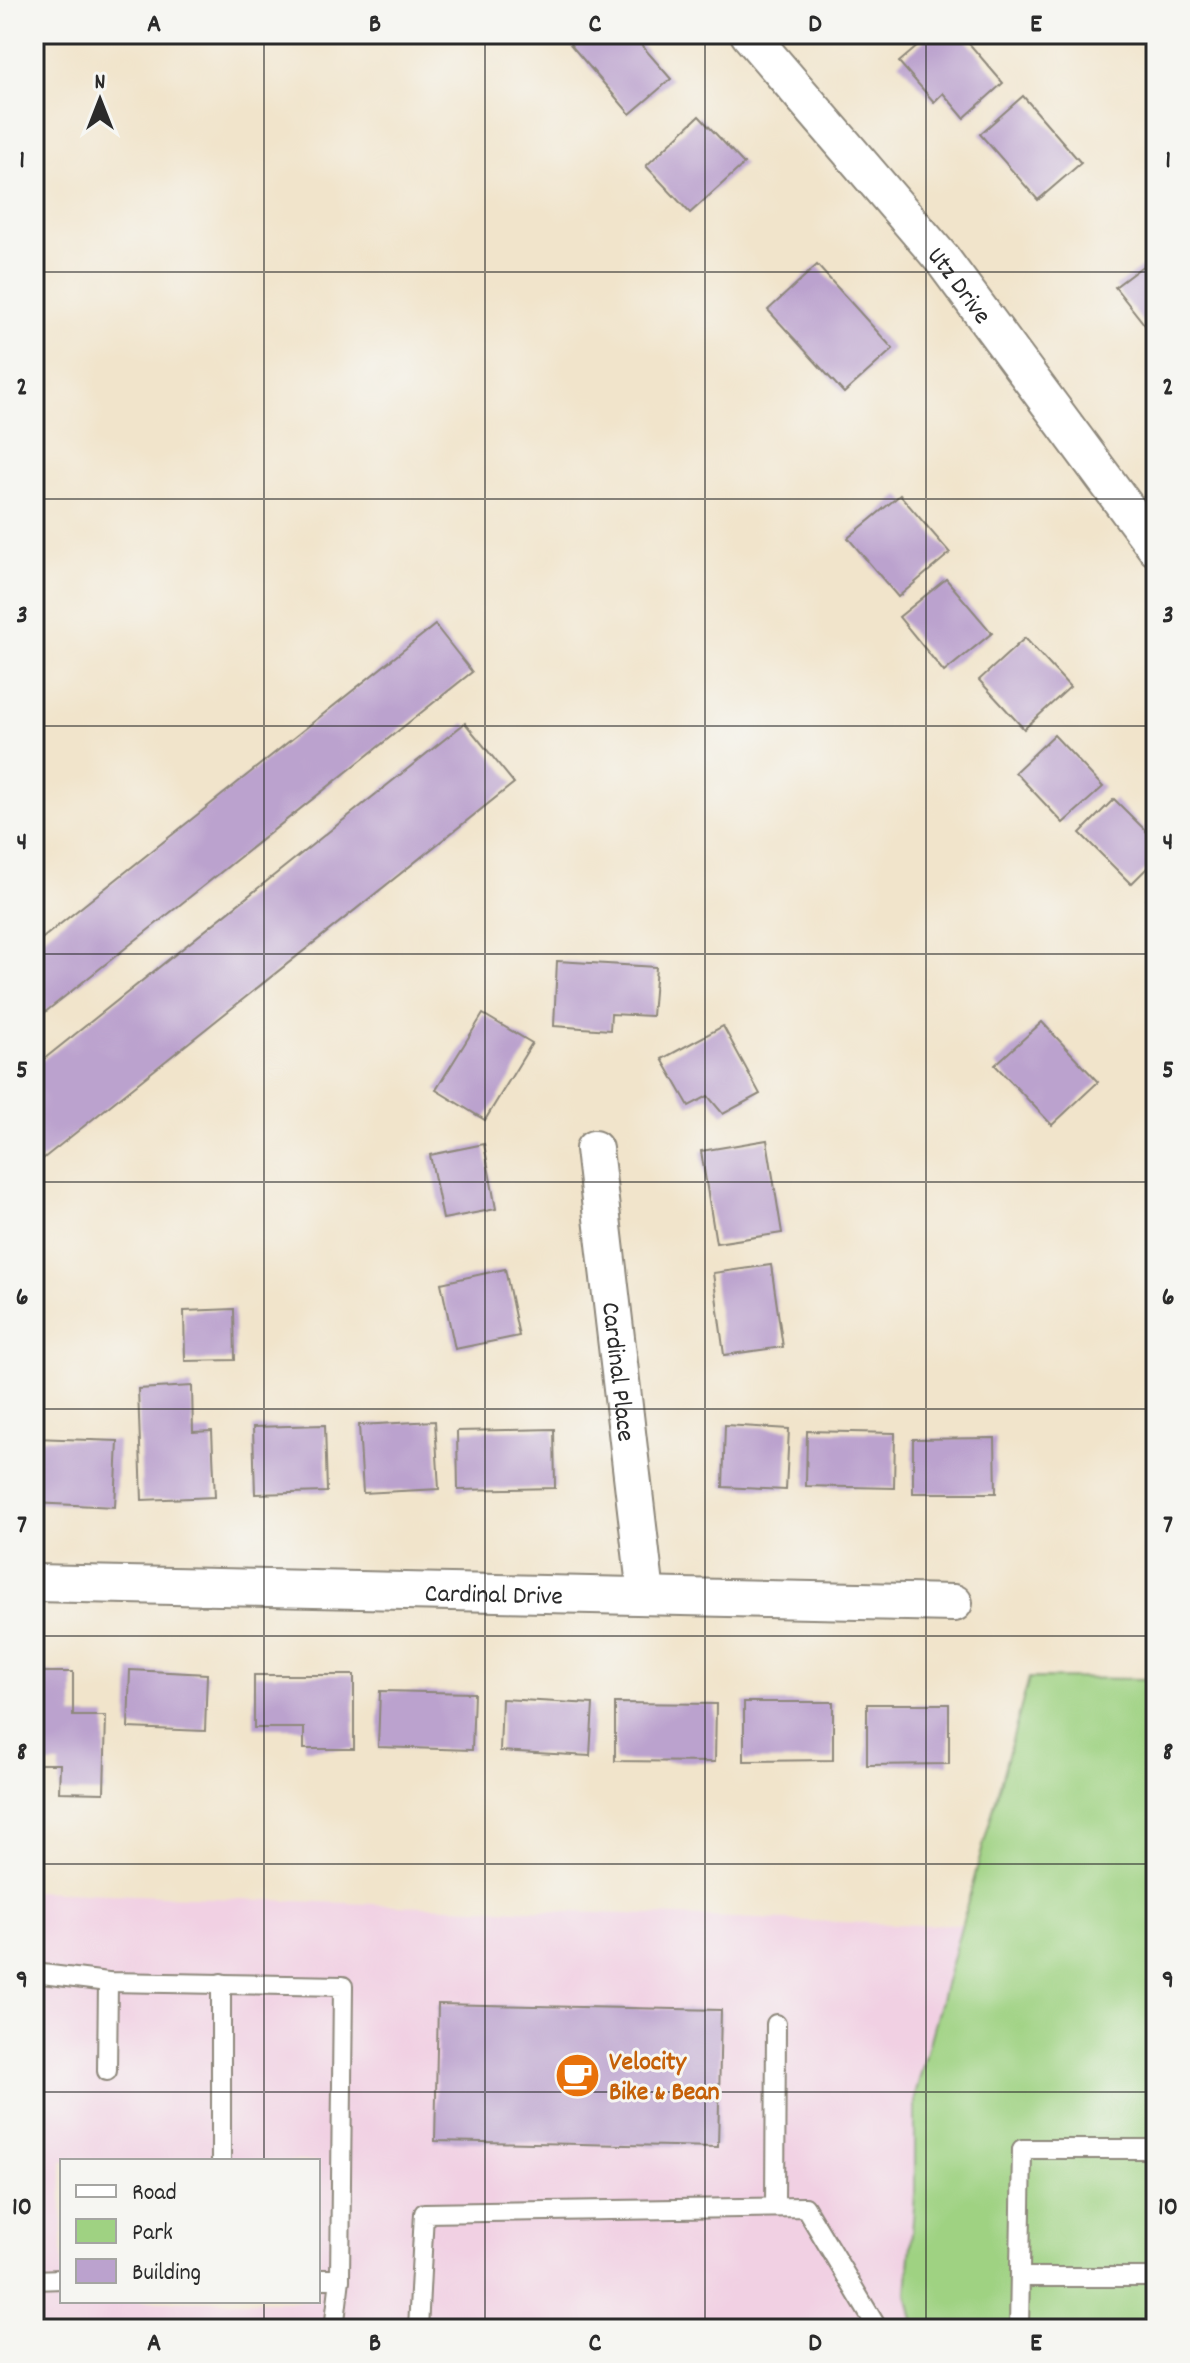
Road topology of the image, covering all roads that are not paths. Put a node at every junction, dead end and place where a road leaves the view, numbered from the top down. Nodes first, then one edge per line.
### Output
1 (749, 34) edge
2 (1156, 548) edge
3 (594, 1149) dead end
4 (34, 1583) edge
5 (646, 1595) junction
6 (954, 1603) dead end
7 (34, 1973) edge
8 (108, 1982) junction
9 (221, 1983) junction
10 (776, 2024) dead end
11 (107, 2071) dead end
12 (1156, 2149) edge
13 (221, 2159) edge
14 (775, 2207) junction
15 (1021, 2277) junction
16 (1156, 2277) edge
17 (60, 2279) edge
18 (320, 2279) edge
19 (340, 2279) junction
20 (34, 2280) edge
21 (334, 2329) edge
22 (418, 2329) edge
23 (878, 2329) edge
24 (1019, 2329) edge

1 - 2 street, Utz Drive
3 - 5 street, Cardinal Place
4 - 5 street, Cardinal Drive
5 - 6 street, Cardinal Drive
7 - 8 lane
8 - 9 lane
8 - 11 lane
9 - 13 lane
9 - 19 lane
10 - 14 lane
12 - 15 lane
14 - 22 lane
14 - 23 lane
15 - 16 lane
15 - 24 lane
17 - 20 lane
18 - 19 lane
19 - 21 lane

